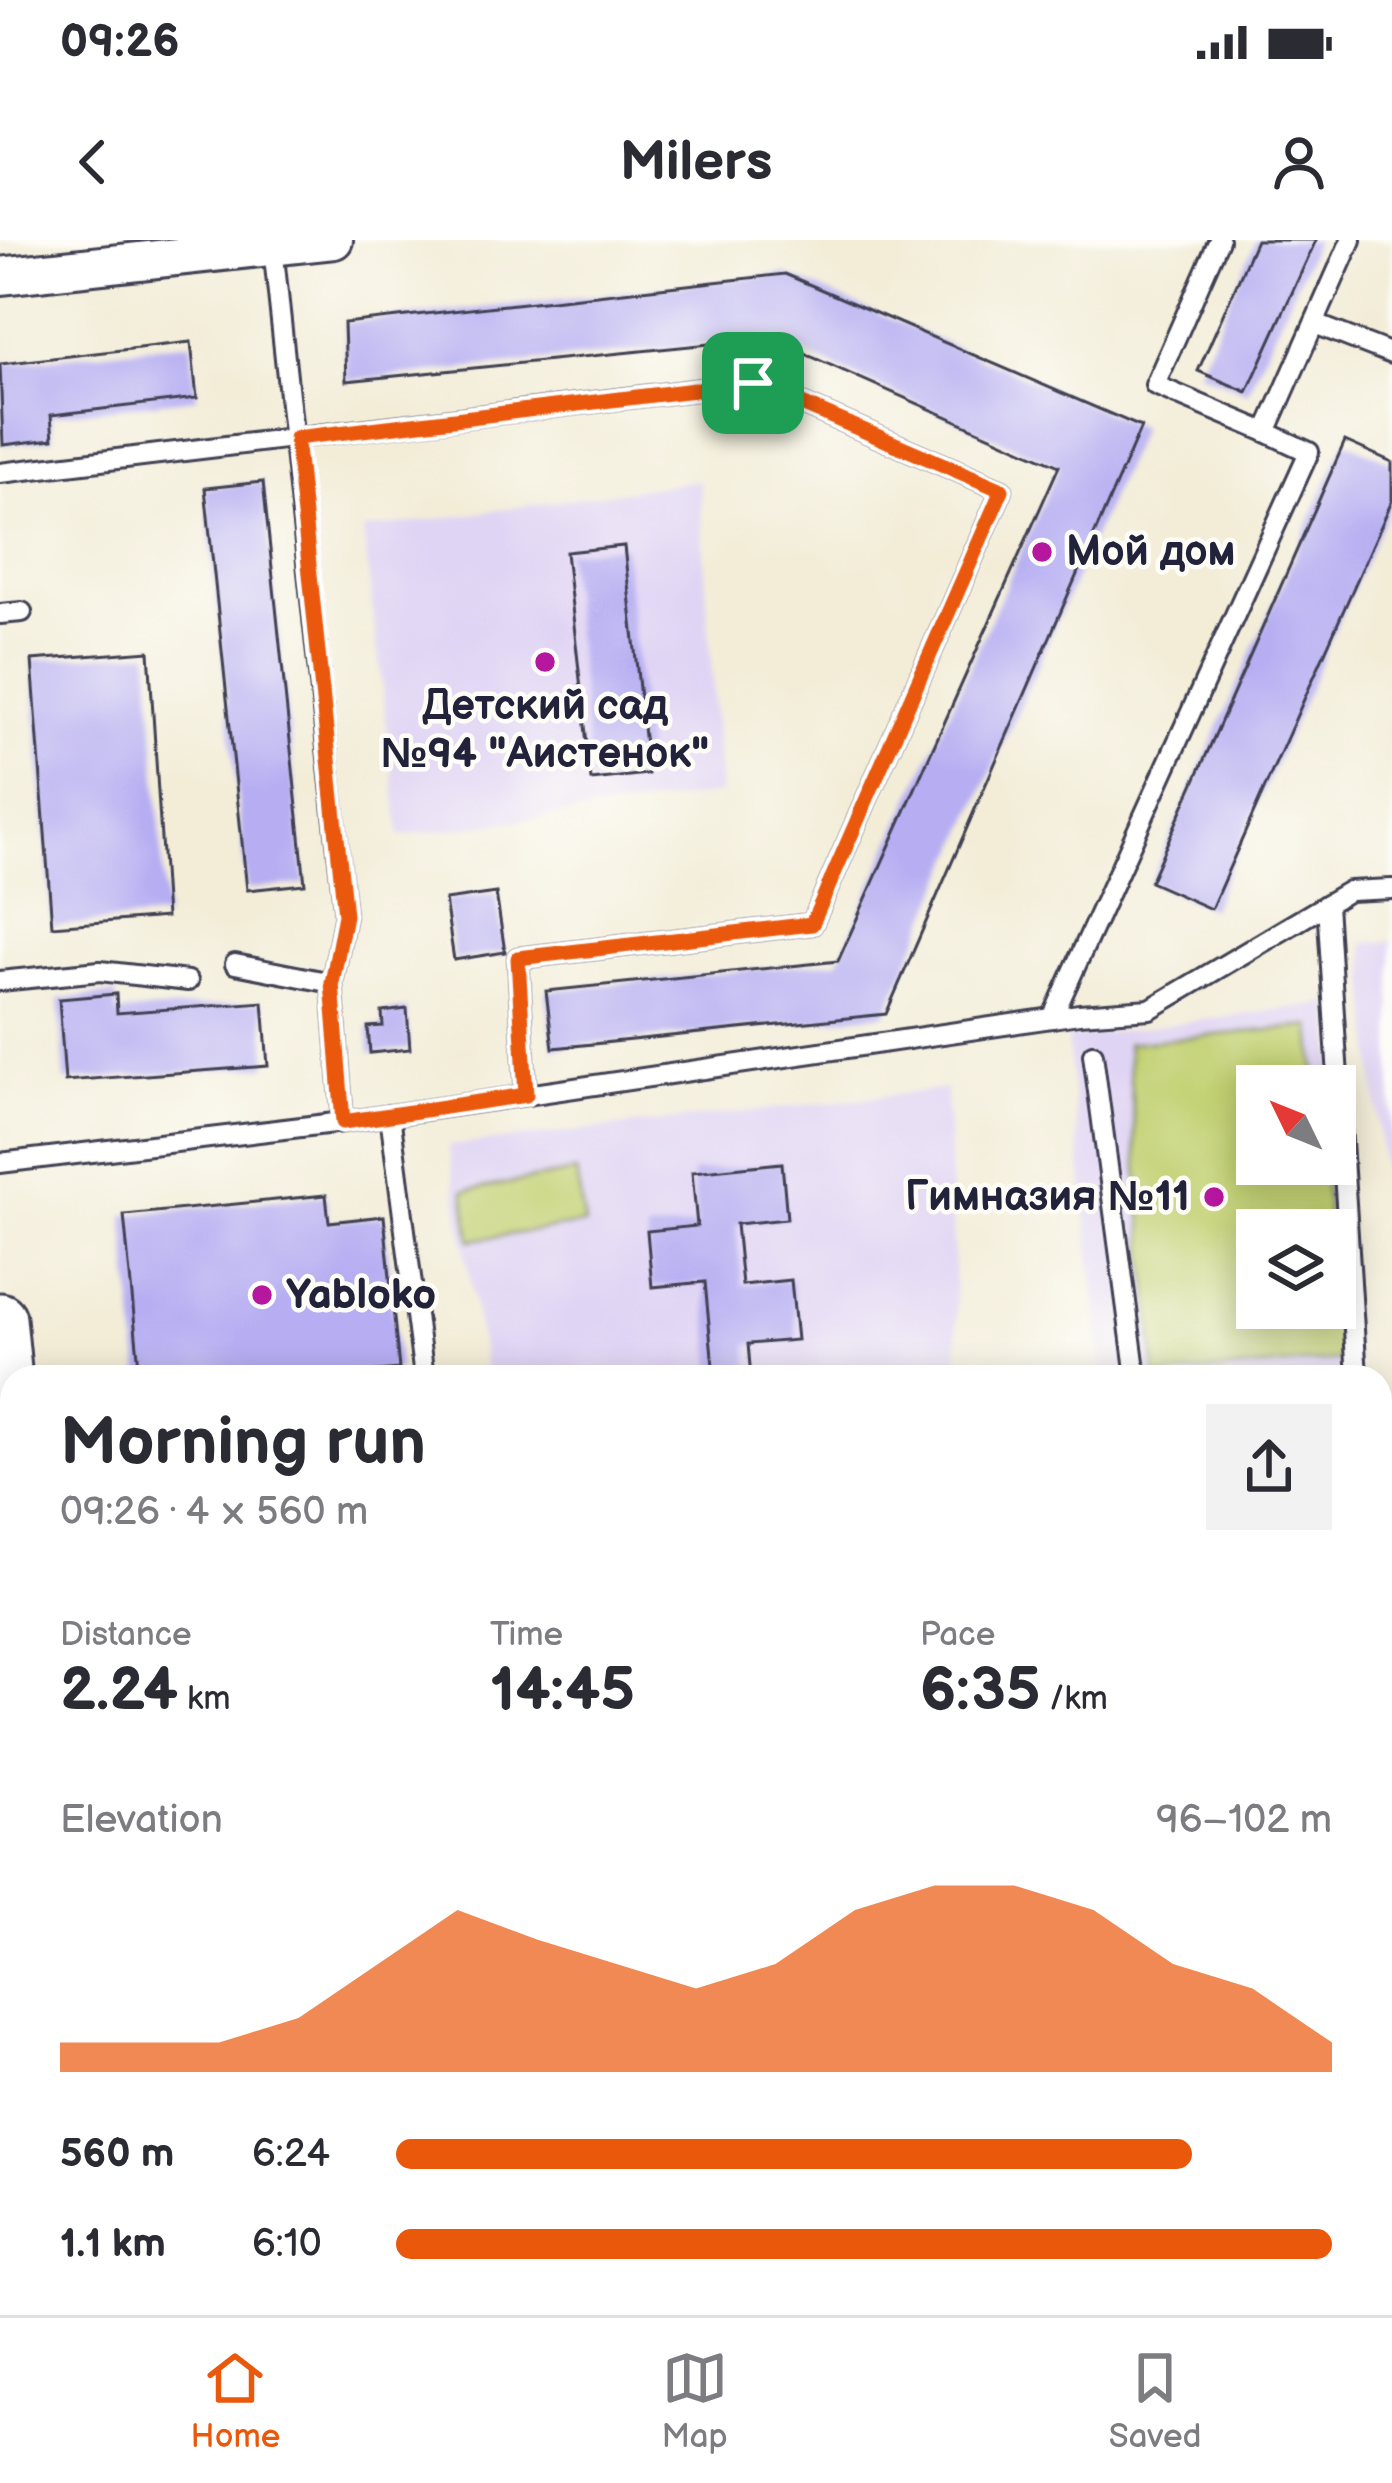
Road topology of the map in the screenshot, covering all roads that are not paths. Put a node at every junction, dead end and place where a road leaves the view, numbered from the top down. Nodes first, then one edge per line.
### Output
1 (334, 240) edge
2 (1219, 240) edge
3 (1352, 240) edge
4 (273, 247) junction
5 (0, 276) edge
6 (1315, 324) junction
7 (1392, 354) edge
8 (1267, 432) junction
9 (296, 438) junction
10 (0, 473) edge
11 (22, 612) dead end
12 (0, 614) edge
13 (1392, 890) edge
14 (1327, 904) junction
15 (236, 964) dead end
16 (0, 981) edge
17 (188, 981) dead end
18 (332, 983) junction
19 (1052, 1018) junction
20 (1094, 1054) dead end
21 (526, 1095) junction
22 (390, 1115) junction
23 (343, 1122) junction
24 (0, 1163) edge
25 (0, 1319) edge
26 (5, 1365) edge
27 (422, 1365) edge
28 (1134, 1365) edge
29 (1356, 1365) edge

1 - 4 street
2 - 8 lane
3 - 6 lane
4 - 5 street
4 - 9 lane
6 - 7 lane
6 - 8 lane
8 - 19 lane
9 - 10 lane
9 - 18 lane
9 - 21 lane
11 - 12 lane
13 - 14 lane
14 - 19 lane
14 - 29 lane
15 - 18 lane
16 - 17 lane
18 - 23 lane
19 - 21 lane
20 - 28 lane
21 - 22 lane
22 - 23 lane
22 - 27 lane
23 - 24 lane
25 - 26 main road

